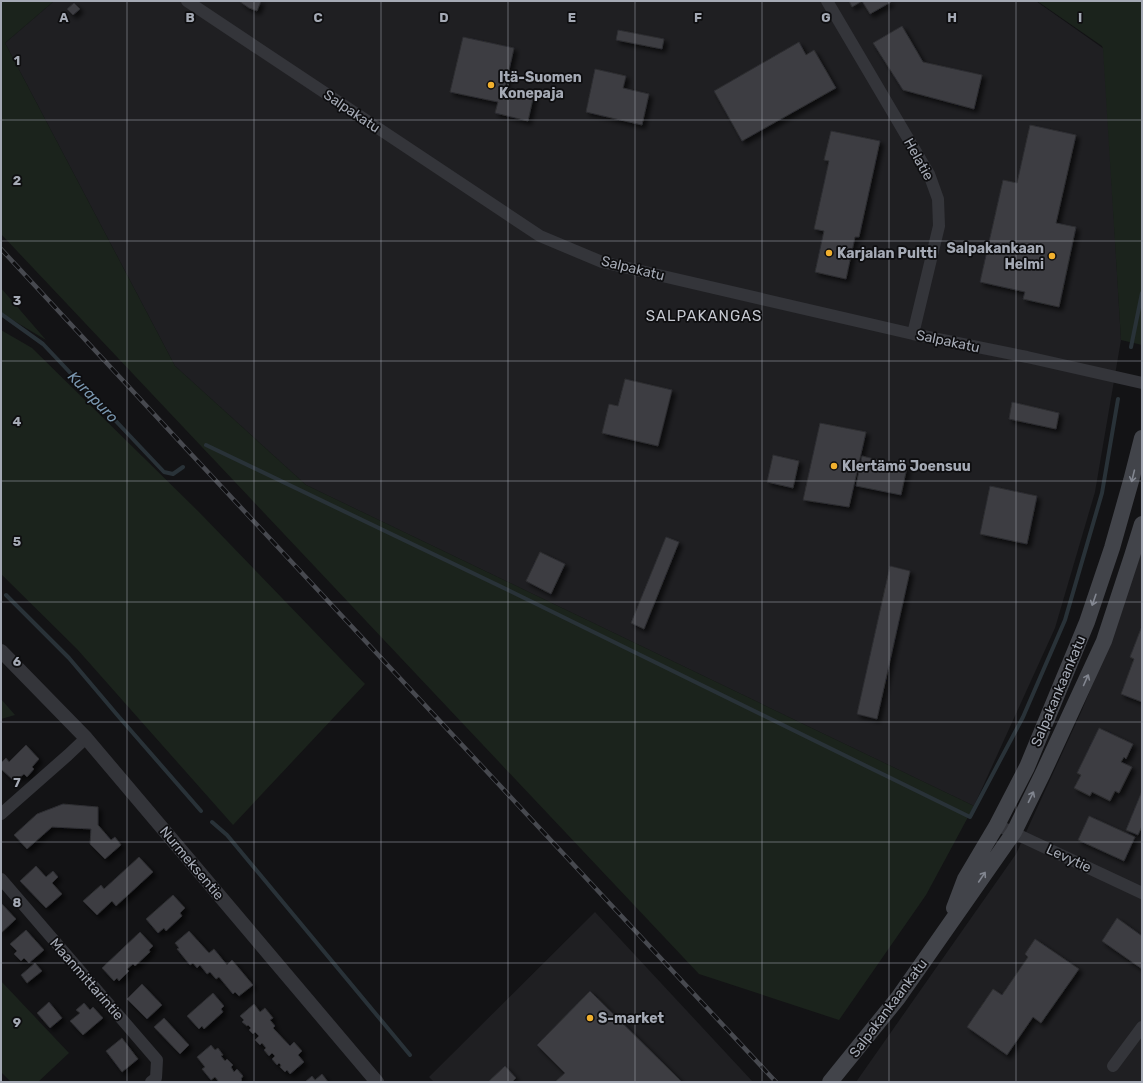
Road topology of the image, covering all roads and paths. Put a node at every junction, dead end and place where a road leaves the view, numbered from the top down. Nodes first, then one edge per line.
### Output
1 (187, 1) edge
2 (827, 1) edge
3 (913, 334) junction
4 (1142, 383) edge
5 (1142, 438) edge
6 (1142, 524) edge
7 (1, 650) edge
8 (86, 738) junction
9 (1, 814) edge
10 (997, 825) junction
11 (1014, 832) junction
12 (1, 879) edge
13 (1142, 893) edge
14 (944, 933) junction
15 (1142, 1026) edge
16 (1113, 1066) dead end
17 (151, 1082) edge
18 (377, 1082) edge
19 (830, 1082) edge

1 - 3 street, Salpakatu
2 - 3 street, Helatie
3 - 4 street, Salpakatu
5 -> 10 main road, Salpakankaankatu
11 -> 6 main road, Salpakankaankatu
7 - 8 street, Nurmeksentie
8 - 9 street
8 - 18 street, Nurmeksentie
10 - 11 street, Levytie
10 - 14 main road, Salpakankaankatu
11 - 13 street, Levytie
14 -> 11 main road, Salpakankaankatu
12 - 17 street, Maanmittarintie
14 - 19 main road, Salpakankaankatu
15 - 16 street

